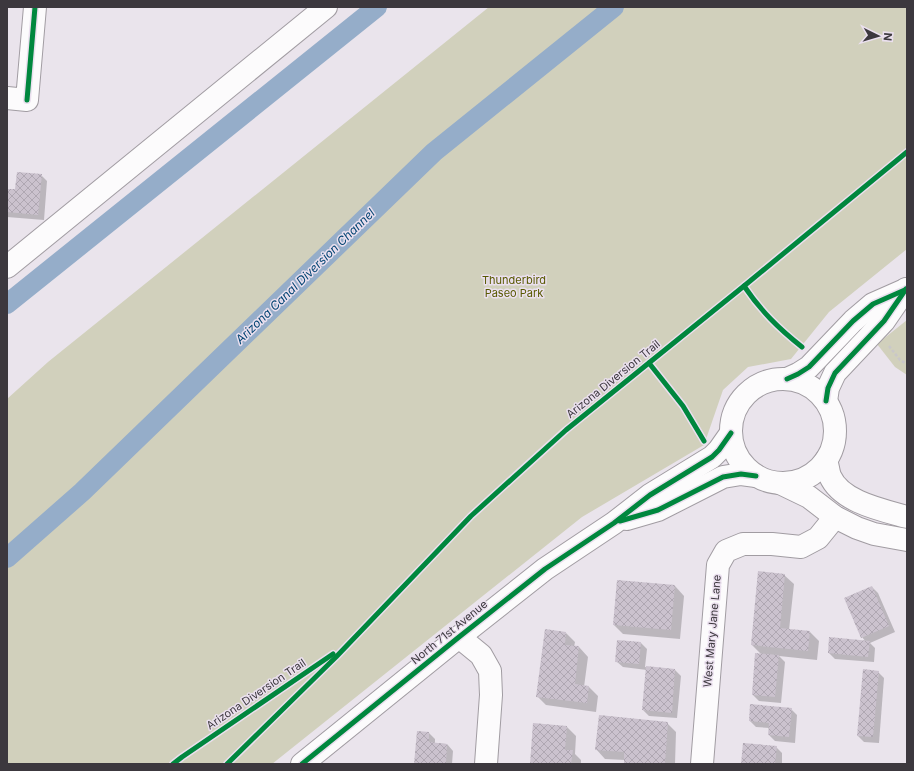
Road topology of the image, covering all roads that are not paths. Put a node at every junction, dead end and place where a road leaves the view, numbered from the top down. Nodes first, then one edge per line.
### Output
1 (34, 7) edge
2 (326, 7) edge
3 (17, 99) edge
4 (7, 266) edge
5 (907, 289) edge
6 (788, 379) junction
7 (826, 402) junction
8 (731, 432) junction
9 (826, 460) junction
10 (756, 476) junction
11 (780, 483) junction
12 (835, 517) junction
13 (907, 517) edge
14 (614, 522) junction
15 (907, 540) edge
16 (459, 637) junction
17 (302, 764) edge
18 (486, 764) edge
19 (702, 764) edge

1 - 3 street
2 - 4 street
5 - 6 street
5 - 7 street
6 - 7 street, North 71st Avenue
6 - 8 street, North 71st Avenue
7 - 9 street, North 71st Avenue
8 - 10 street, North 71st Avenue
8 - 14 street, North 71st Avenue
9 - 11 street, North 71st Avenue
9 - 13 street
10 - 11 street, North 71st Avenue
10 - 14 street, North 71st Avenue
11 - 12 street, North 71st Avenue
12 - 15 street, North 71st Avenue
12 - 19 street, West Mary Jane Lane
14 - 16 street, North 71st Avenue
16 - 17 street, North 71st Avenue
16 - 18 street

